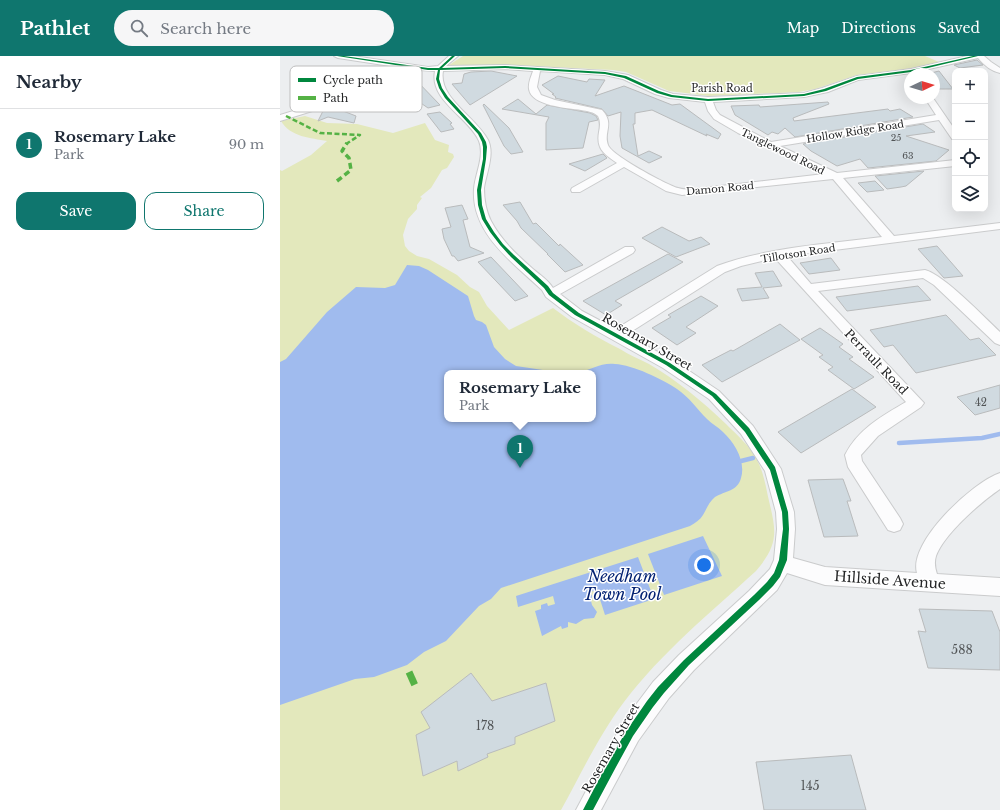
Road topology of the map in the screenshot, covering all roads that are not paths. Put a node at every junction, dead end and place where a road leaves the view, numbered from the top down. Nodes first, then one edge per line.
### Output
1 (338, 56) edge
2 (450, 56) edge
3 (454, 56) edge
4 (979, 56) edge
5 (404, 66) edge
6 (422, 66) edge
7 (422, 68) edge
8 (929, 68) edge
9 (439, 69) junction
10 (537, 69) junction
11 (1000, 71) edge
12 (904, 73) edge
13 (708, 100) junction
14 (933, 104) edge
15 (300, 112) edge
16 (280, 118) edge
17 (941, 118) junction
18 (952, 133) edge
19 (770, 145) junction
20 (624, 163) junction
21 (952, 163) edge
22 (835, 176) junction
23 (576, 190) dead end
24 (1000, 226) edge
25 (890, 240) junction
26 (628, 250) dead end
27 (778, 254) junction
28 (808, 288) junction
29 (551, 294) junction
30 (615, 336) junction
31 (1000, 340) edge
32 (1000, 480) edge
33 (894, 524) dead end
34 (782, 563) junction
35 (930, 582) junction
36 (1000, 586) edge
37 (588, 810) edge

1 - 5 street, Parish Road
2 - 6 street
3 - 9 street
4 - 8 street, Parish Road
4 - 11 street
7 - 9 street, Parish Road
9 - 10 street, Parish Road
9 - 29 street, Rosemary Street
10 - 13 street, Parish Road
10 - 20 street, Damon Road
12 - 13 street, Parish Road
13 - 19 street, Tanglewood Road
14 - 17 street
15 - 16 street
17 - 18 street
17 - 19 street, Hollow Ridge Road
19 - 22 street, Tanglewood Road
20 - 22 street, Damon Road
20 - 23 street
21 - 22 street, Damon Road
22 - 25 street, Tanglewood Road
24 - 25 street, Tillotson Road
25 - 27 street, Tillotson Road
26 - 29 street
27 - 28 street, Perrault Road
27 - 30 street, Tillotson Road
28 - 31 street
28 - 33 street, Perrault Road
29 - 30 street, Rosemary Street
30 - 34 street, Rosemary Street
32 - 35 street
34 - 35 street, Hillside Avenue
34 - 37 street, Rosemary Street
35 - 36 street, Hillside Avenue

